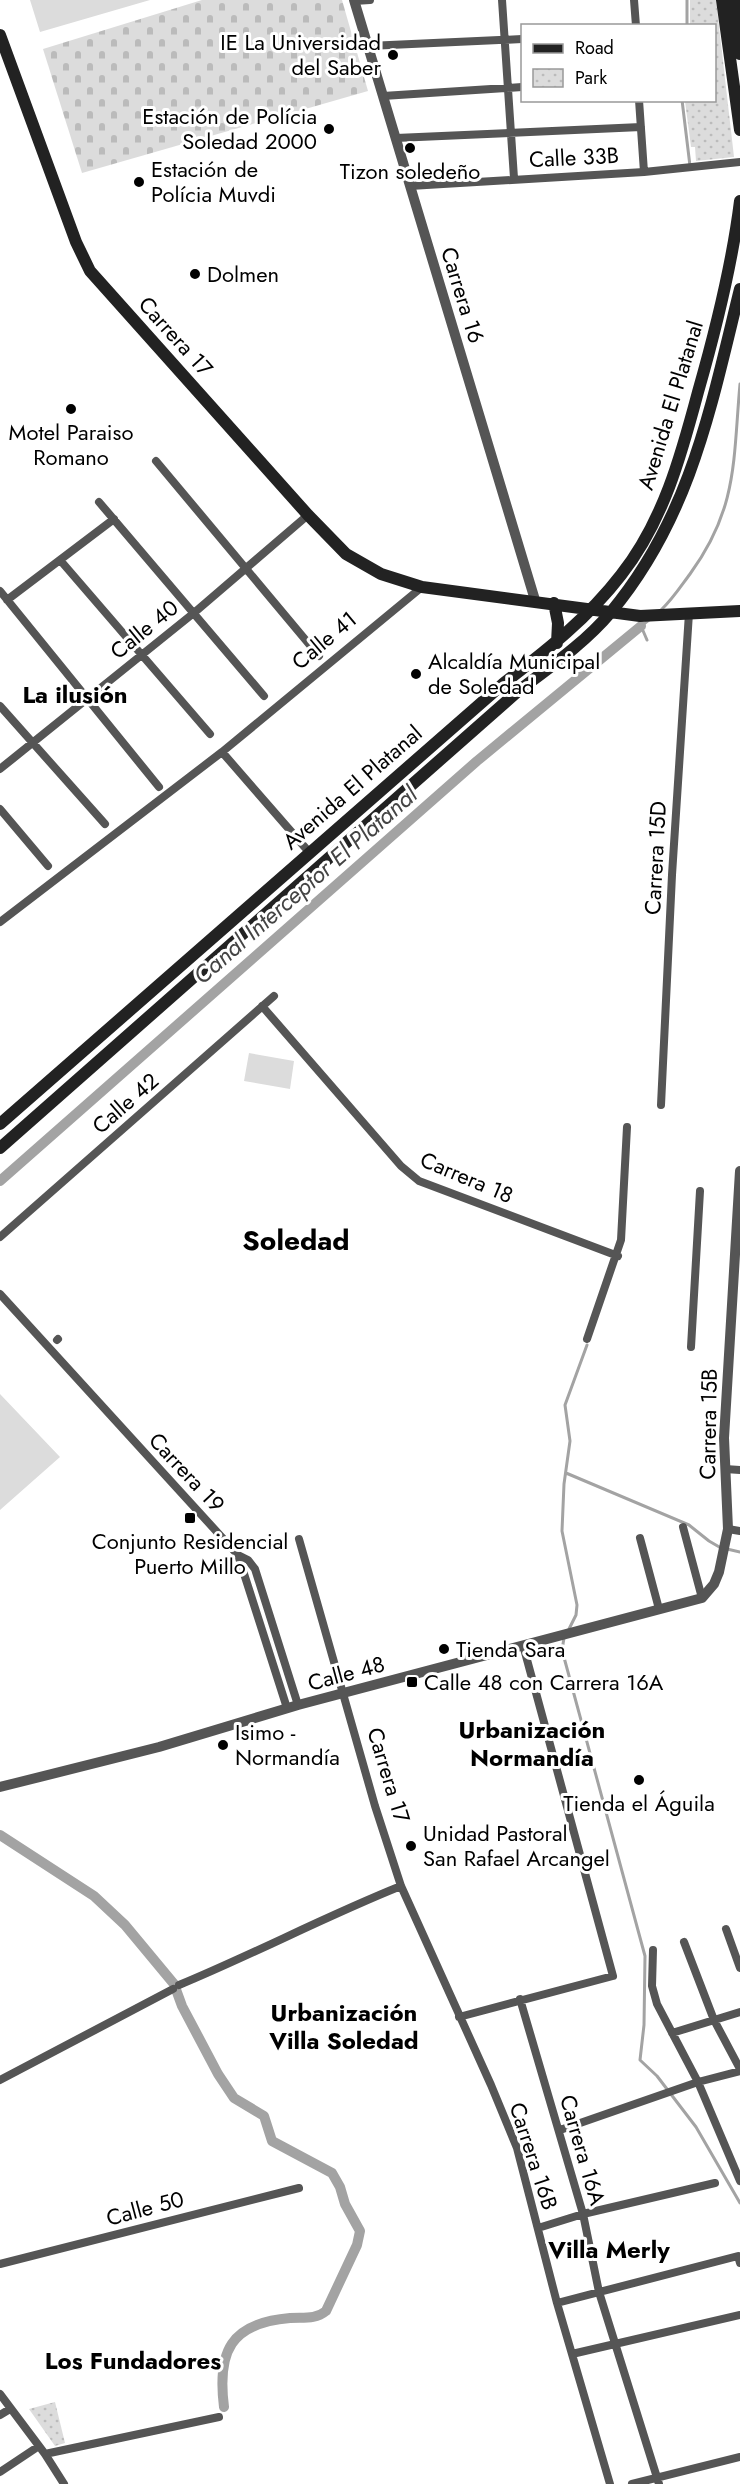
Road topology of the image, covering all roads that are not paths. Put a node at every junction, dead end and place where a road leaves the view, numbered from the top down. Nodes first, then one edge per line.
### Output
1 (370, 0) edge
2 (502, 0) edge
3 (634, 0) edge
4 (722, 0) edge
5 (734, 0) edge
6 (354, 1) edge
7 (636, 24) edge
8 (0, 34) edge
9 (521, 39) edge
10 (505, 40) junction
11 (368, 46) junction
12 (740, 54) edge
13 (521, 87) edge
14 (508, 88) junction
15 (383, 96) junction
16 (639, 102) edge
17 (641, 127) junction
18 (740, 130) edge
19 (511, 133) junction
20 (396, 138) junction
21 (740, 162) edge
22 (644, 172) junction
23 (514, 178) junction
24 (410, 186) junction
25 (740, 201) edge
26 (740, 288) edge
27 (156, 461) dead end
28 (99, 502) dead end
29 (308, 516) junction
30 (114, 519) junction
31 (60, 560) junction
32 (245, 570) junction
33 (422, 587) junction
34 (0, 591) edge
35 (7, 600) junction
36 (535, 600) junction
37 (554, 603) junction
38 (591, 611) junction
39 (740, 611) edge
40 (195, 612) junction
41 (610, 613) junction
42 (689, 613) junction
43 (556, 643) junction
44 (141, 655) junction
45 (319, 656) dead end
46 (264, 696) dead end
47 (86, 698) junction
48 (0, 706) edge
49 (210, 734) dead end
50 (32, 743) junction
51 (222, 752) junction
52 (0, 769) edge
53 (159, 787) dead end
54 (0, 809) edge
55 (105, 824) dead end
56 (309, 852) junction
57 (48, 866) dead end
58 (0, 922) edge
59 (274, 996) dead end
60 (262, 1006) junction
61 (660, 1105) dead end
62 (0, 1124) edge
63 (627, 1127) dead end
64 (0, 1148) edge
65 (740, 1171) edge
66 (740, 1184) edge
67 (700, 1191) dead end
68 (0, 1237) edge
69 (618, 1256) junction
70 (0, 1294) edge
71 (587, 1339) dead end
72 (691, 1347) dead end
73 (734, 1357) edge
74 (725, 1469) junction
75 (740, 1470) edge
76 (683, 1527) dead end
77 (728, 1528) junction
78 (740, 1531) edge
79 (640, 1538) dead end
80 (298, 1539) dead end
81 (702, 1598) junction
82 (660, 1609) junction
83 (523, 1645) junction
84 (342, 1694) junction
85 (292, 1707) junction
86 (0, 1787) edge
87 (401, 1886) junction
88 (726, 1929) dead end
89 (684, 1942) dead end
90 (653, 1950) dead end
91 (740, 1968) edge
92 (520, 1999) junction
93 (740, 2012) edge
94 (459, 2017) junction
95 (714, 2020) junction
96 (672, 2033) junction
97 (740, 2070) edge
98 (0, 2080) edge
99 (698, 2082) junction
100 (560, 2130) junction
101 (739, 2182) edge
102 (715, 2183) dead end
103 (299, 2188) dead end
104 (583, 2214) junction
105 (538, 2228) junction
106 (739, 2260) edge
107 (0, 2264) edge
108 (599, 2292) junction
109 (557, 2303) junction
110 (740, 2315) edge
111 (616, 2344) junction
112 (572, 2354) junction
113 (0, 2394) edge
114 (10, 2409) junction
115 (0, 2415) edge
116 (219, 2417) dead end
117 (39, 2446) junction
118 (45, 2454) junction
119 (740, 2457) edge
120 (0, 2472) edge
121 (658, 2481) edge
122 (64, 2484) edge
123 (610, 2484) edge
124 (632, 2484) edge

1 - 6 street
2 - 10 street
3 - 7 street
4 - 18 main road
5 - 12 main road
6 - 11 street, Carrera 16
8 - 29 main road, Carrera 17
9 - 10 street
10 - 11 street
10 - 14 street
11 - 15 street, Carrera 16
13 - 14 street
14 - 15 street
14 - 19 street
15 - 20 street, Carrera 16
16 - 17 street
17 - 19 street
17 - 22 street
19 - 20 street
19 - 23 street
20 - 24 street, Carrera 16
21 - 22 street, Calle 33B
22 - 23 street, Calle 33B
23 - 24 street, Calle 33B
24 - 36 street, Carrera 16
25 - 38 main road, Avenida El Platanal
26 - 41 main road, Avenida El Platanal
27 - 32 street
28 - 30 street
29 - 32 street, Calle 40
29 - 33 main road, Carrera 17
30 - 31 street
30 - 40 street
31 - 35 street
31 - 44 street
32 - 40 street, Calle 40
32 - 45 street
33 - 36 main road
33 - 51 street, Calle 41
34 - 35 street
35 - 47 street
36 - 37 main road
37 - 38 main road
37 - 43 main road
38 - 41 main road
38 - 43 main road, Avenida El Platanal
39 - 42 main road
40 - 44 street, Calle 40
40 - 46 street
41 - 42 main road
41 - 64 main road, Avenida El Platanal
42 - 61 street, Carrera 15D
43 - 56 main road, Avenida El Platanal
44 - 47 street, Calle 40
44 - 49 street
47 - 50 street, Calle 40
47 - 53 street
48 - 50 street
50 - 52 street, Calle 40
50 - 55 street
51 - 56 street
51 - 58 street, Calle 41
54 - 57 street
56 - 62 main road, Avenida El Platanal
59 - 60 street, Calle 42
60 - 68 street, Calle 42
60 - 69 street, Carrera 18
63 - 69 street
65 - 66 street, Carrera 15B
66 - 73 street, Carrera 15B
67 - 72 street
69 - 71 street
70 - 85 street, Carrera 19
73 - 74 street, Carrera 15B
74 - 75 street
74 - 77 street, Carrera 15B
76 - 81 street
77 - 78 street
77 - 81 street, Carrera 15B
79 - 82 street
80 - 84 street, Carrera 17
81 - 82 street, Calle 48
82 - 83 street, Calle 48
83 - 84 street, Calle 48
83 - 92 street
84 - 85 street, Calle 48
84 - 87 street, Carrera 17
85 - 86 street, Calle 48
87 - 94 street, Carrera 17
87 - 98 street
88 - 91 street
89 - 95 street
90 - 96 street
92 - 94 street
92 - 100 street, Carrera 16A
93 - 95 street
94 - 105 street, Carrera 16B
95 - 96 street
95 - 97 street
96 - 99 street
97 - 99 street
99 - 100 street
99 - 101 street
100 - 104 street, Carrera 16A
102 - 104 street
103 - 107 street, Calle 50
104 - 105 street
104 - 108 street, Carrera 16A
105 - 109 street, Carrera 16B
106 - 108 street
108 - 109 street
108 - 111 street, Carrera 16A
109 - 112 street, Carrera 16B
110 - 111 street
111 - 112 street
111 - 121 street, Carrera 16A
112 - 123 street, Carrera 16B
113 - 114 street
114 - 115 street
114 - 117 street
116 - 118 street
117 - 118 street
117 - 120 street
118 - 122 street
119 - 121 street
121 - 124 street

